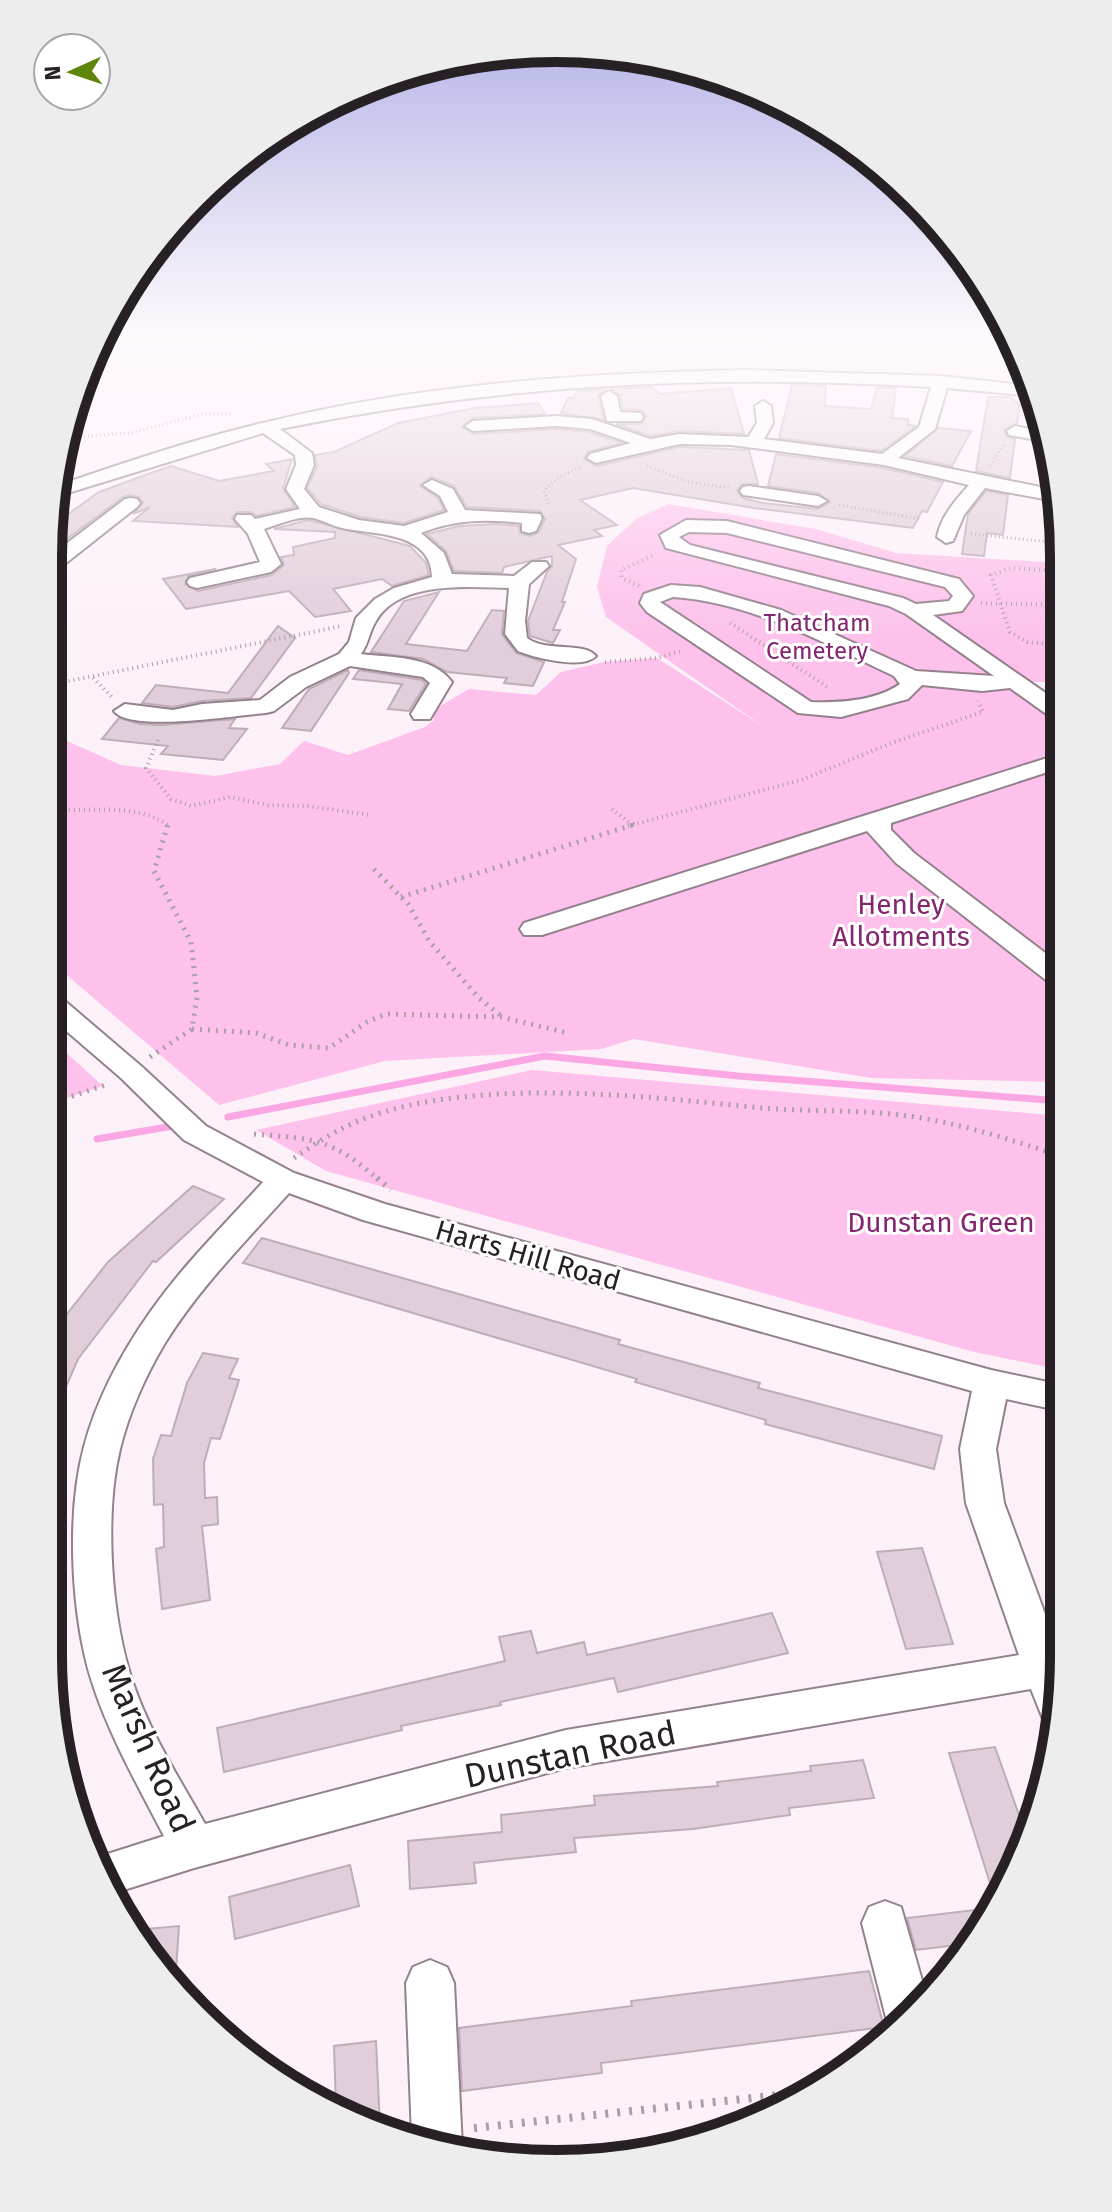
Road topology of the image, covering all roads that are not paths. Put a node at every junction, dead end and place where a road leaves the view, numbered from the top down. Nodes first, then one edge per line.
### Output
1 (238, 435) edge
2 (278, 435) edge
3 (624, 435) edge
4 (757, 435) edge
5 (919, 435) edge
6 (649, 444) junction
7 (752, 444) junction
8 (616, 453) junction
9 (596, 458) road end
10 (885, 460) junction
11 (635, 461) road end
12 (801, 474) junction
13 (980, 483) junction
14 (67, 488) edge
15 (448, 489) dead end
16 (749, 491) road end
17 (1046, 495) edge
18 (818, 501) road end
19 (102, 506) dead end
20 (311, 512) junction
21 (458, 514) junction
22 (921, 519) road end
23 (533, 520) road end
24 (406, 532) junction
25 (62, 557) edge
26 (539, 566) dead end
27 (442, 580) junction
28 (197, 582) dead end
29 (519, 582) junction
30 (913, 610) junction
31 (585, 656) road end
32 (347, 659) junction
33 (1014, 681) junction
34 (908, 684) junction
35 (1050, 706) edge
36 (125, 711) dead end
37 (422, 714) dead end
38 (173, 717) junction
39 (158, 740) road end
40 (1050, 764) edge
41 (878, 819) junction
42 (533, 929) dead end
43 (1050, 970) edge
44 (62, 1013) edge
45 (278, 1178) junction
46 (991, 1383) junction
47 (1050, 1385) edge
48 (1049, 1683) edge
49 (1049, 1688) edge
50 (194, 1847) junction
51 (112, 1873) edge
52 (885, 1923) dead end
53 (430, 1983) dead end
54 (905, 2005) edge
55 (437, 2135) edge

1 - 14 street
2 - 20 street
3 - 6 street
4 - 7 street
5 - 10 street
6 - 7 street
6 - 8 street
7 - 12 street
8 - 9 street
8 - 11 street
10 - 12 street
10 - 13 street
12 - 16 street
12 - 18 street
13 - 17 street
13 - 22 street
15 - 21 street
19 - 25 street
20 - 24 street
20 - 28 street
21 - 23 street
21 - 24 street
24 - 27 street
26 - 29 street
27 - 29 street
27 - 32 street
29 - 31 street
30 - 30 street
30 - 33 street
32 - 37 street
32 - 38 street
33 - 34 street
33 - 35 street
34 - 34 street
36 - 38 street
38 - 39 street
40 - 41 street
41 - 42 street
41 - 43 street
44 - 45 street, Harts Hill Road
45 - 46 street, Harts Hill Road
45 - 50 street, Marsh Road
46 - 47 street, Harts Hill Road
46 - 48 street
49 - 50 street, Dunstan Road
50 - 51 street, Dunstan Road
52 - 54 street
53 - 55 street

